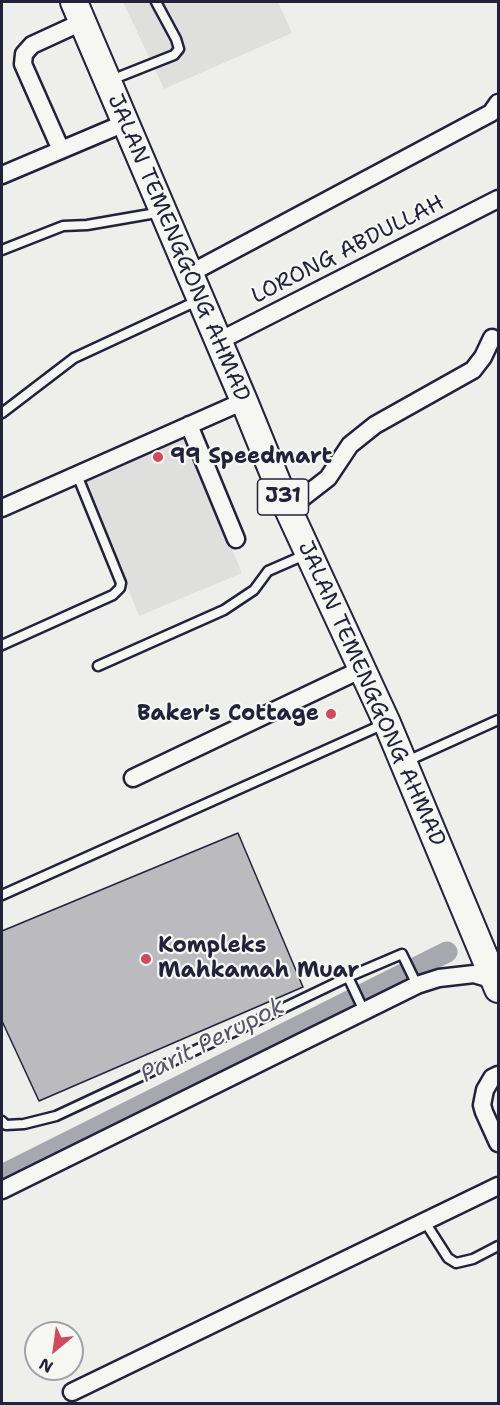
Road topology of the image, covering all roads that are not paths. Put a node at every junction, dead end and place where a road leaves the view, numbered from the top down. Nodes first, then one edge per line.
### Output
1 (156, 2) edge
2 (78, 12) edge
3 (114, 79) junction
4 (498, 103) edge
5 (125, 123) junction
6 (61, 150) junction
7 (2, 175) edge
8 (498, 199) edge
9 (162, 212) junction
10 (2, 250) edge
11 (203, 266) junction
12 (200, 300) junction
13 (492, 338) dead end
14 (219, 341) junction
15 (244, 401) junction
16 (2, 413) edge
17 (189, 425) junction
18 (77, 474) junction
19 (2, 508) edge
20 (288, 510) junction
21 (236, 539) dead end
22 (308, 554) junction
23 (2, 645) edge
24 (98, 666) dead end
25 (362, 669) junction
26 (498, 720) edge
27 (387, 723) junction
28 (405, 762) junction
29 (133, 778) dead end
30 (2, 895) edge
31 (348, 977) junction
32 (417, 985) junction
33 (496, 985) edge
34 (364, 1011) junction
35 (498, 1075) edge
36 (2, 1122) edge
37 (498, 1143) edge
38 (498, 1186) edge
39 (2, 1190) edge
40 (425, 1222) junction
41 (498, 1246) edge
42 (72, 1392) dead end

1 - 3 lane
2 - 3 main road, JALAN TEMENGGONG AHMAD / J31
2 - 6 street
3 - 5 main road, JALAN TEMENGGONG AHMAD / J31
4 - 11 street
5 - 6 street
5 - 9 main road, JALAN TEMENGGONG AHMAD / J31
6 - 7 street
8 - 14 street, LORONG ABDULLAH
9 - 10 lane
9 - 11 main road, JALAN TEMENGGONG AHMAD / J31
11 - 12 main road, JALAN TEMENGGONG AHMAD / J31
12 - 14 main road, JALAN TEMENGGONG AHMAD / J31
12 - 16 lane
13 - 20 street
14 - 15 main road, JALAN TEMENGGONG AHMAD / J31
15 - 17 street
15 - 20 main road, JALAN TEMENGGONG AHMAD / J31
17 - 18 street
17 - 21 street
18 - 19 street
18 - 23 lane
20 - 22 main road, JALAN TEMENGGONG AHMAD / J31
22 - 24 lane
22 - 25 main road, JALAN TEMENGGONG AHMAD / J31
25 - 27 main road, JALAN TEMENGGONG AHMAD / J31
25 - 29 street
26 - 28 lane
27 - 28 main road, JALAN TEMENGGONG AHMAD / J31
27 - 30 lane
28 - 33 main road, JALAN TEMENGGONG AHMAD / J31
31 - 32 lane
31 - 34 lane
31 - 36 lane
32 - 33 street
32 - 34 street
34 - 39 street
35 - 37 street
38 - 40 street
40 - 41 lane
40 - 42 street

